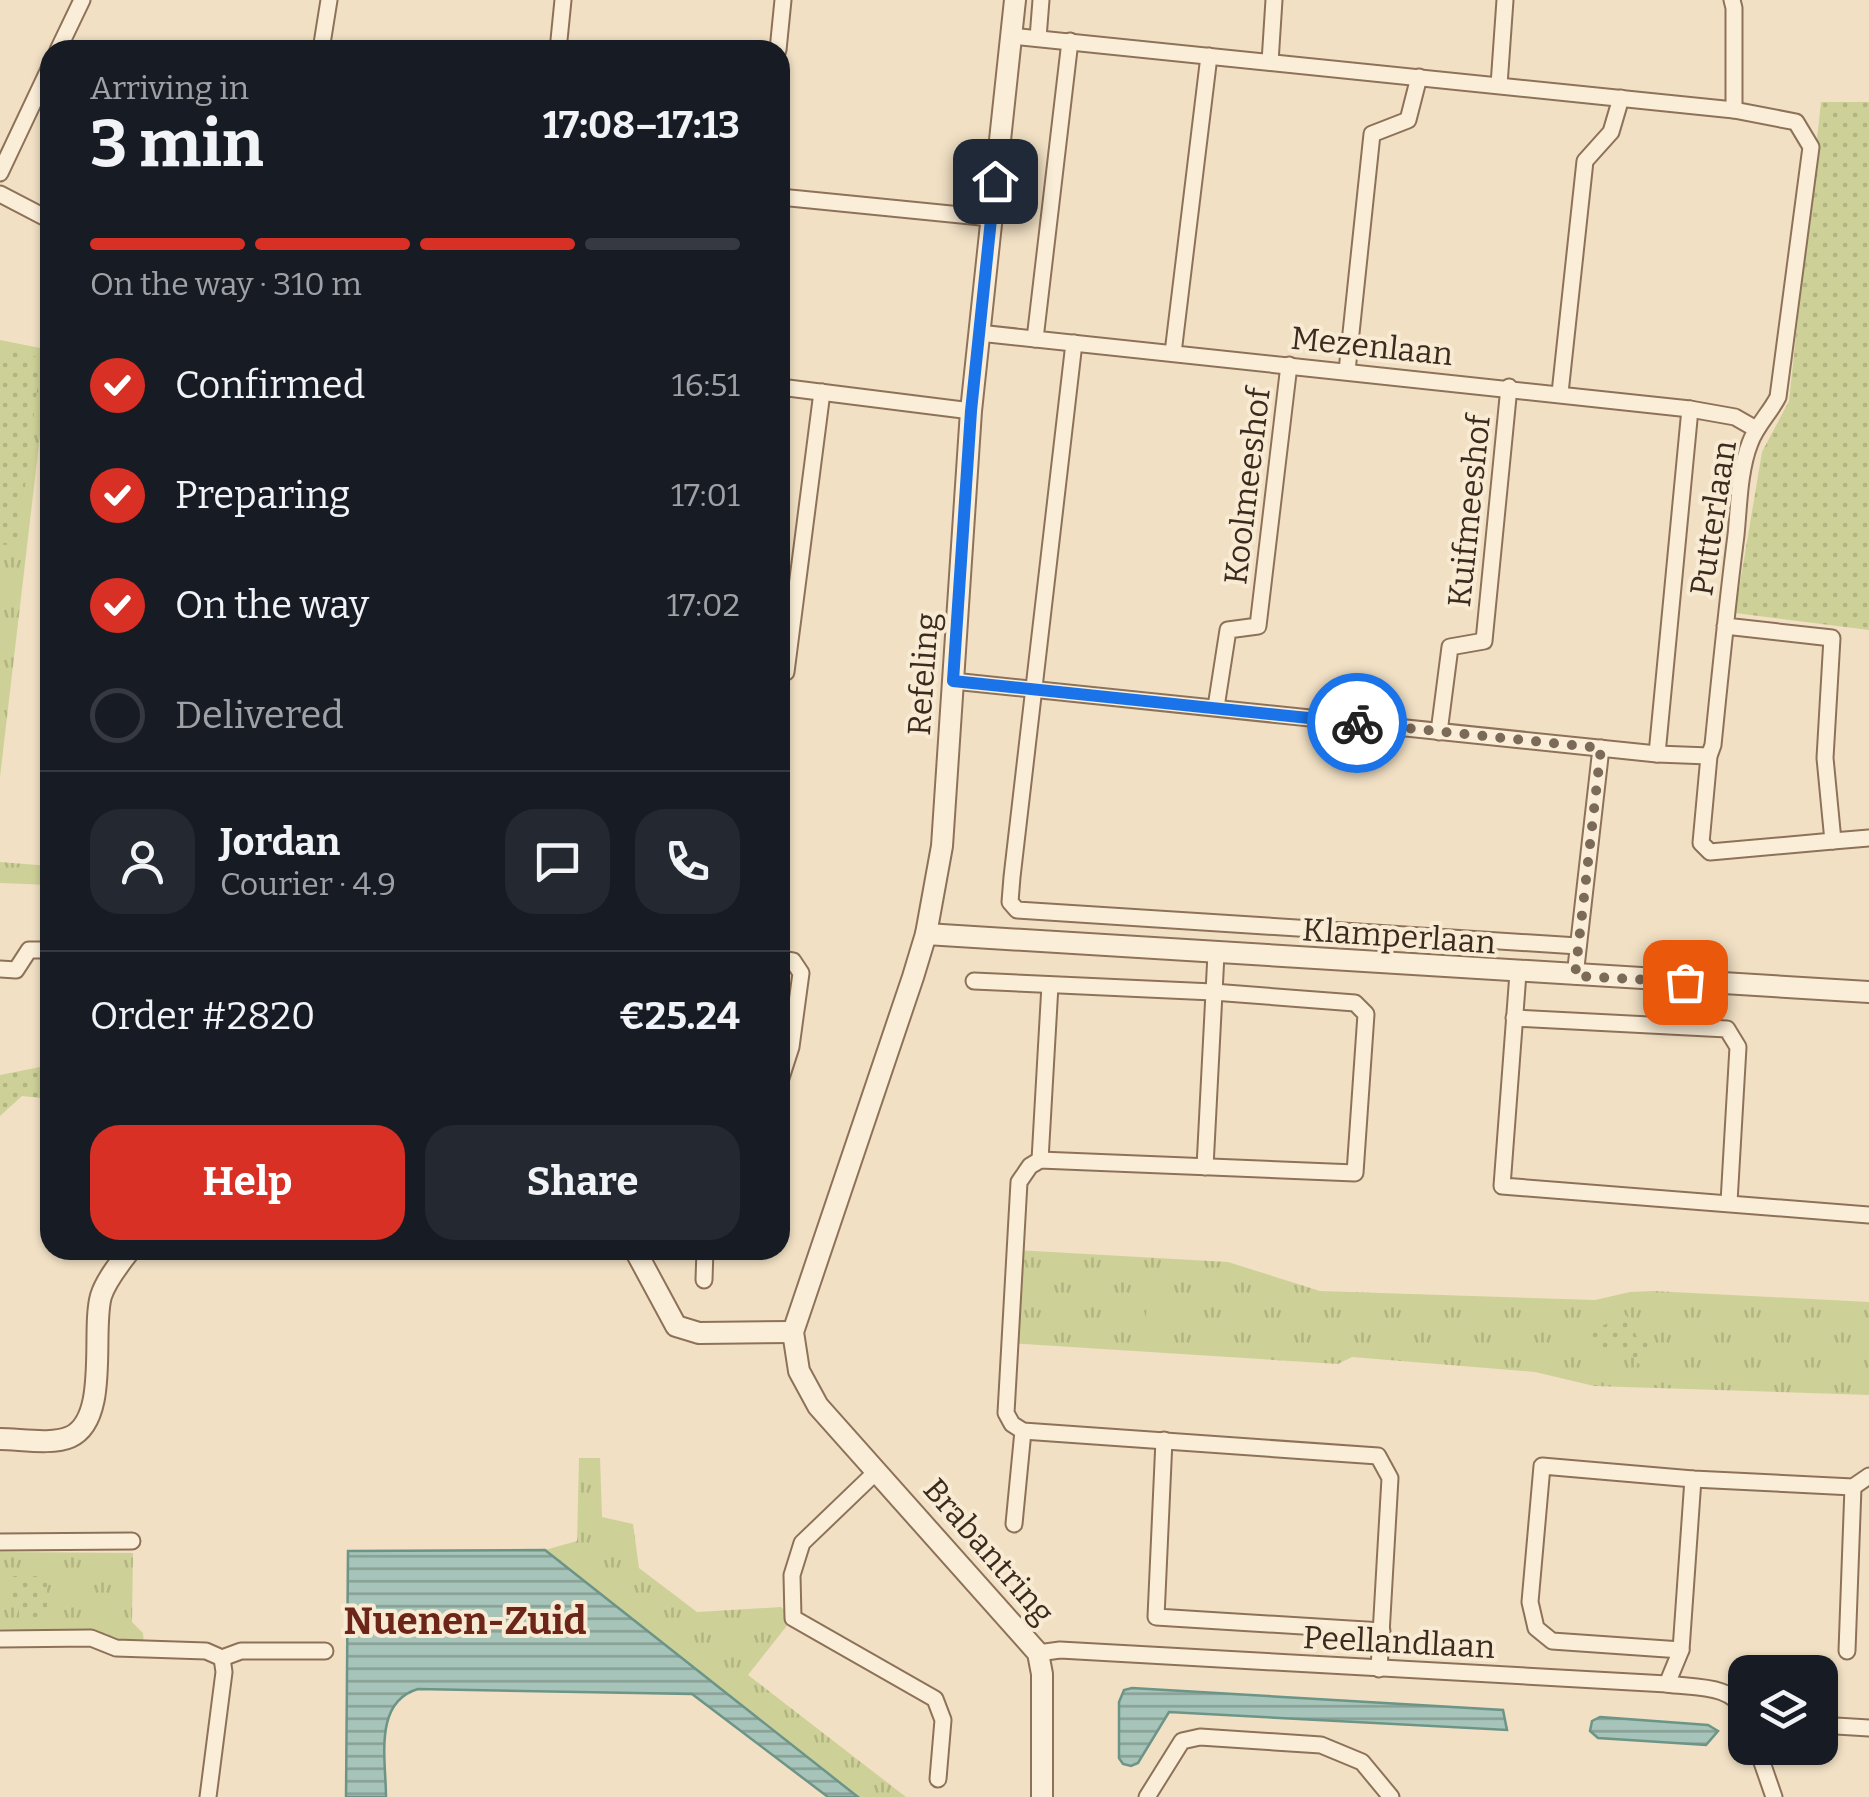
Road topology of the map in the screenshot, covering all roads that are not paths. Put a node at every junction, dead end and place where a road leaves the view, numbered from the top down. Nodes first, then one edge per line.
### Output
1 (82, 0) edge
2 (329, 0) edge
3 (563, 0) edge
4 (783, 0) edge
5 (1015, 0) edge
6 (1042, 0) edge
7 (1274, 0) edge
8 (1505, 0) edge
9 (1732, 0) edge
10 (1011, 36) junction
11 (1038, 38) junction
12 (63, 40) edge
13 (323, 40) edge
14 (559, 40) edge
15 (779, 40) edge
16 (1070, 42) junction
17 (1209, 56) junction
18 (1270, 62) junction
19 (1419, 77) junction
20 (1499, 85) junction
21 (40, 88) edge
22 (1620, 98) junction
23 (1734, 110) junction
24 (0, 174) edge
25 (0, 194) edge
26 (790, 198) edge
27 (40, 215) edge
28 (990, 218) junction
29 (979, 333) junction
30 (1036, 339) junction
31 (1074, 343) junction
32 (1173, 353) junction
33 (1289, 365) junction
34 (1347, 371) junction
35 (1509, 387) junction
36 (790, 388) edge
37 (822, 392) junction
38 (1560, 394) junction
39 (1690, 409) junction
40 (971, 411) junction
41 (1756, 429) junction
42 (790, 622) edge
43 (1724, 626) junction
44 (953, 681) junction
45 (1032, 689) junction
46 (1216, 707) junction
47 (1439, 732) junction
48 (1601, 748) junction
49 (1657, 754) junction
50 (1709, 756) junction
51 (1869, 838) edge
52 (1832, 842) junction
53 (926, 934) junction
54 (1578, 946) junction
55 (40, 950) edge
56 (1216, 954) junction
57 (790, 960) edge
58 (0, 970) edge
59 (1518, 973) junction
60 (1575, 976) junction
61 (974, 981) dead end
62 (1050, 985) junction
63 (1213, 992) junction
64 (1869, 992) edge
65 (1514, 1018) junction
66 (790, 1051) edge
67 (1040, 1160) junction
68 (1204, 1167) junction
69 (1729, 1202) junction
70 (1869, 1215) edge
71 (122, 1260) edge
72 (640, 1260) edge
73 (705, 1260) edge
74 (704, 1280) dead end
75 (793, 1332) junction
76 (1023, 1431) junction
77 (0, 1438) edge
78 (1164, 1440) junction
79 (878, 1470) junction
80 (1869, 1476) edge
81 (1693, 1479) junction
82 (1854, 1487) junction
83 (1014, 1524) dead end
84 (132, 1541) dead end
85 (0, 1542) edge
86 (1382, 1631) junction
87 (0, 1638) edge
88 (1681, 1650) junction
89 (325, 1651) dead end
90 (1847, 1651) dead end
91 (1038, 1653) junction
92 (222, 1658) junction
93 (1380, 1669) junction
94 (1667, 1684) junction
95 (1728, 1693) edge
96 (1838, 1726) edge
97 (1869, 1728) edge
98 (1763, 1765) edge
99 (938, 1779) dead end
100 (208, 1797) edge
101 (1042, 1797) edge
102 (1147, 1797) edge
103 (1391, 1797) edge
104 (1774, 1797) edge

1 - 12 street
2 - 13 street
3 - 14 street
4 - 15 street
5 - 10 street, Refeling
6 - 11 street
7 - 18 street
8 - 20 street
9 - 23 street
10 - 11 street
10 - 28 street, Refeling
11 - 16 street
16 - 17 street
16 - 30 street
17 - 18 street
17 - 32 street
18 - 19 street
19 - 20 street
19 - 34 street
20 - 22 street
21 - 24 street
22 - 23 street
22 - 38 street
23 - 41 street, Putterlaan
25 - 27 street
26 - 28 street
28 - 29 street, Refeling
29 - 30 street, Mezenlaan
29 - 40 street, Refeling
30 - 31 street, Mezenlaan
31 - 32 street, Mezenlaan
31 - 45 street
32 - 33 street, Mezenlaan
33 - 34 street, Mezenlaan
33 - 46 street, Koolmeeshof
34 - 35 street, Mezenlaan
35 - 38 street, Mezenlaan
35 - 47 street, Kuifmeeshof
36 - 37 street
37 - 40 street
37 - 42 street
38 - 39 street, Mezenlaan
39 - 41 street, Mezenlaan
39 - 49 street, Putterlaan
40 - 44 street, Refeling
41 - 43 street, Putterlaan
43 - 50 street, Putterlaan
43 - 52 street
44 - 45 street
44 - 53 street, Refeling
45 - 46 street
45 - 54 street, Klamperlaan
46 - 47 street
47 - 48 street
48 - 49 street
48 - 54 street
49 - 50 street
50 - 52 street, Putterlaan
51 - 52 street
53 - 56 street, Klamperlaan
53 - 75 street, Refeling
54 - 60 street
55 - 58 street
56 - 59 street, Klamperlaan
56 - 63 street
57 - 66 street
59 - 60 street, Klamperlaan
59 - 65 street
60 - 64 street, Klamperlaan
61 - 62 street
62 - 63 street
62 - 67 street
63 - 68 street
63 - 68 street
65 - 69 street
65 - 69 street
67 - 68 street
67 - 76 street
69 - 70 street
71 - 77 street
72 - 75 street
73 - 74 street
75 - 79 street, Brabantring
76 - 78 street
76 - 83 street
78 - 86 street
78 - 86 street
79 - 91 street, Brabantring
79 - 99 street, Brabantring
80 - 82 street
81 - 82 street
81 - 88 street
81 - 88 street
82 - 90 street
84 - 85 street
86 - 93 street
87 - 92 street
88 - 94 street
89 - 92 street
91 - 93 street, Peellandlaan
91 - 101 street, Brabantring
92 - 100 street
93 - 94 street, Peellandlaan
94 - 95 street, Peellandlaan
96 - 97 street
98 - 104 street
102 - 103 street

